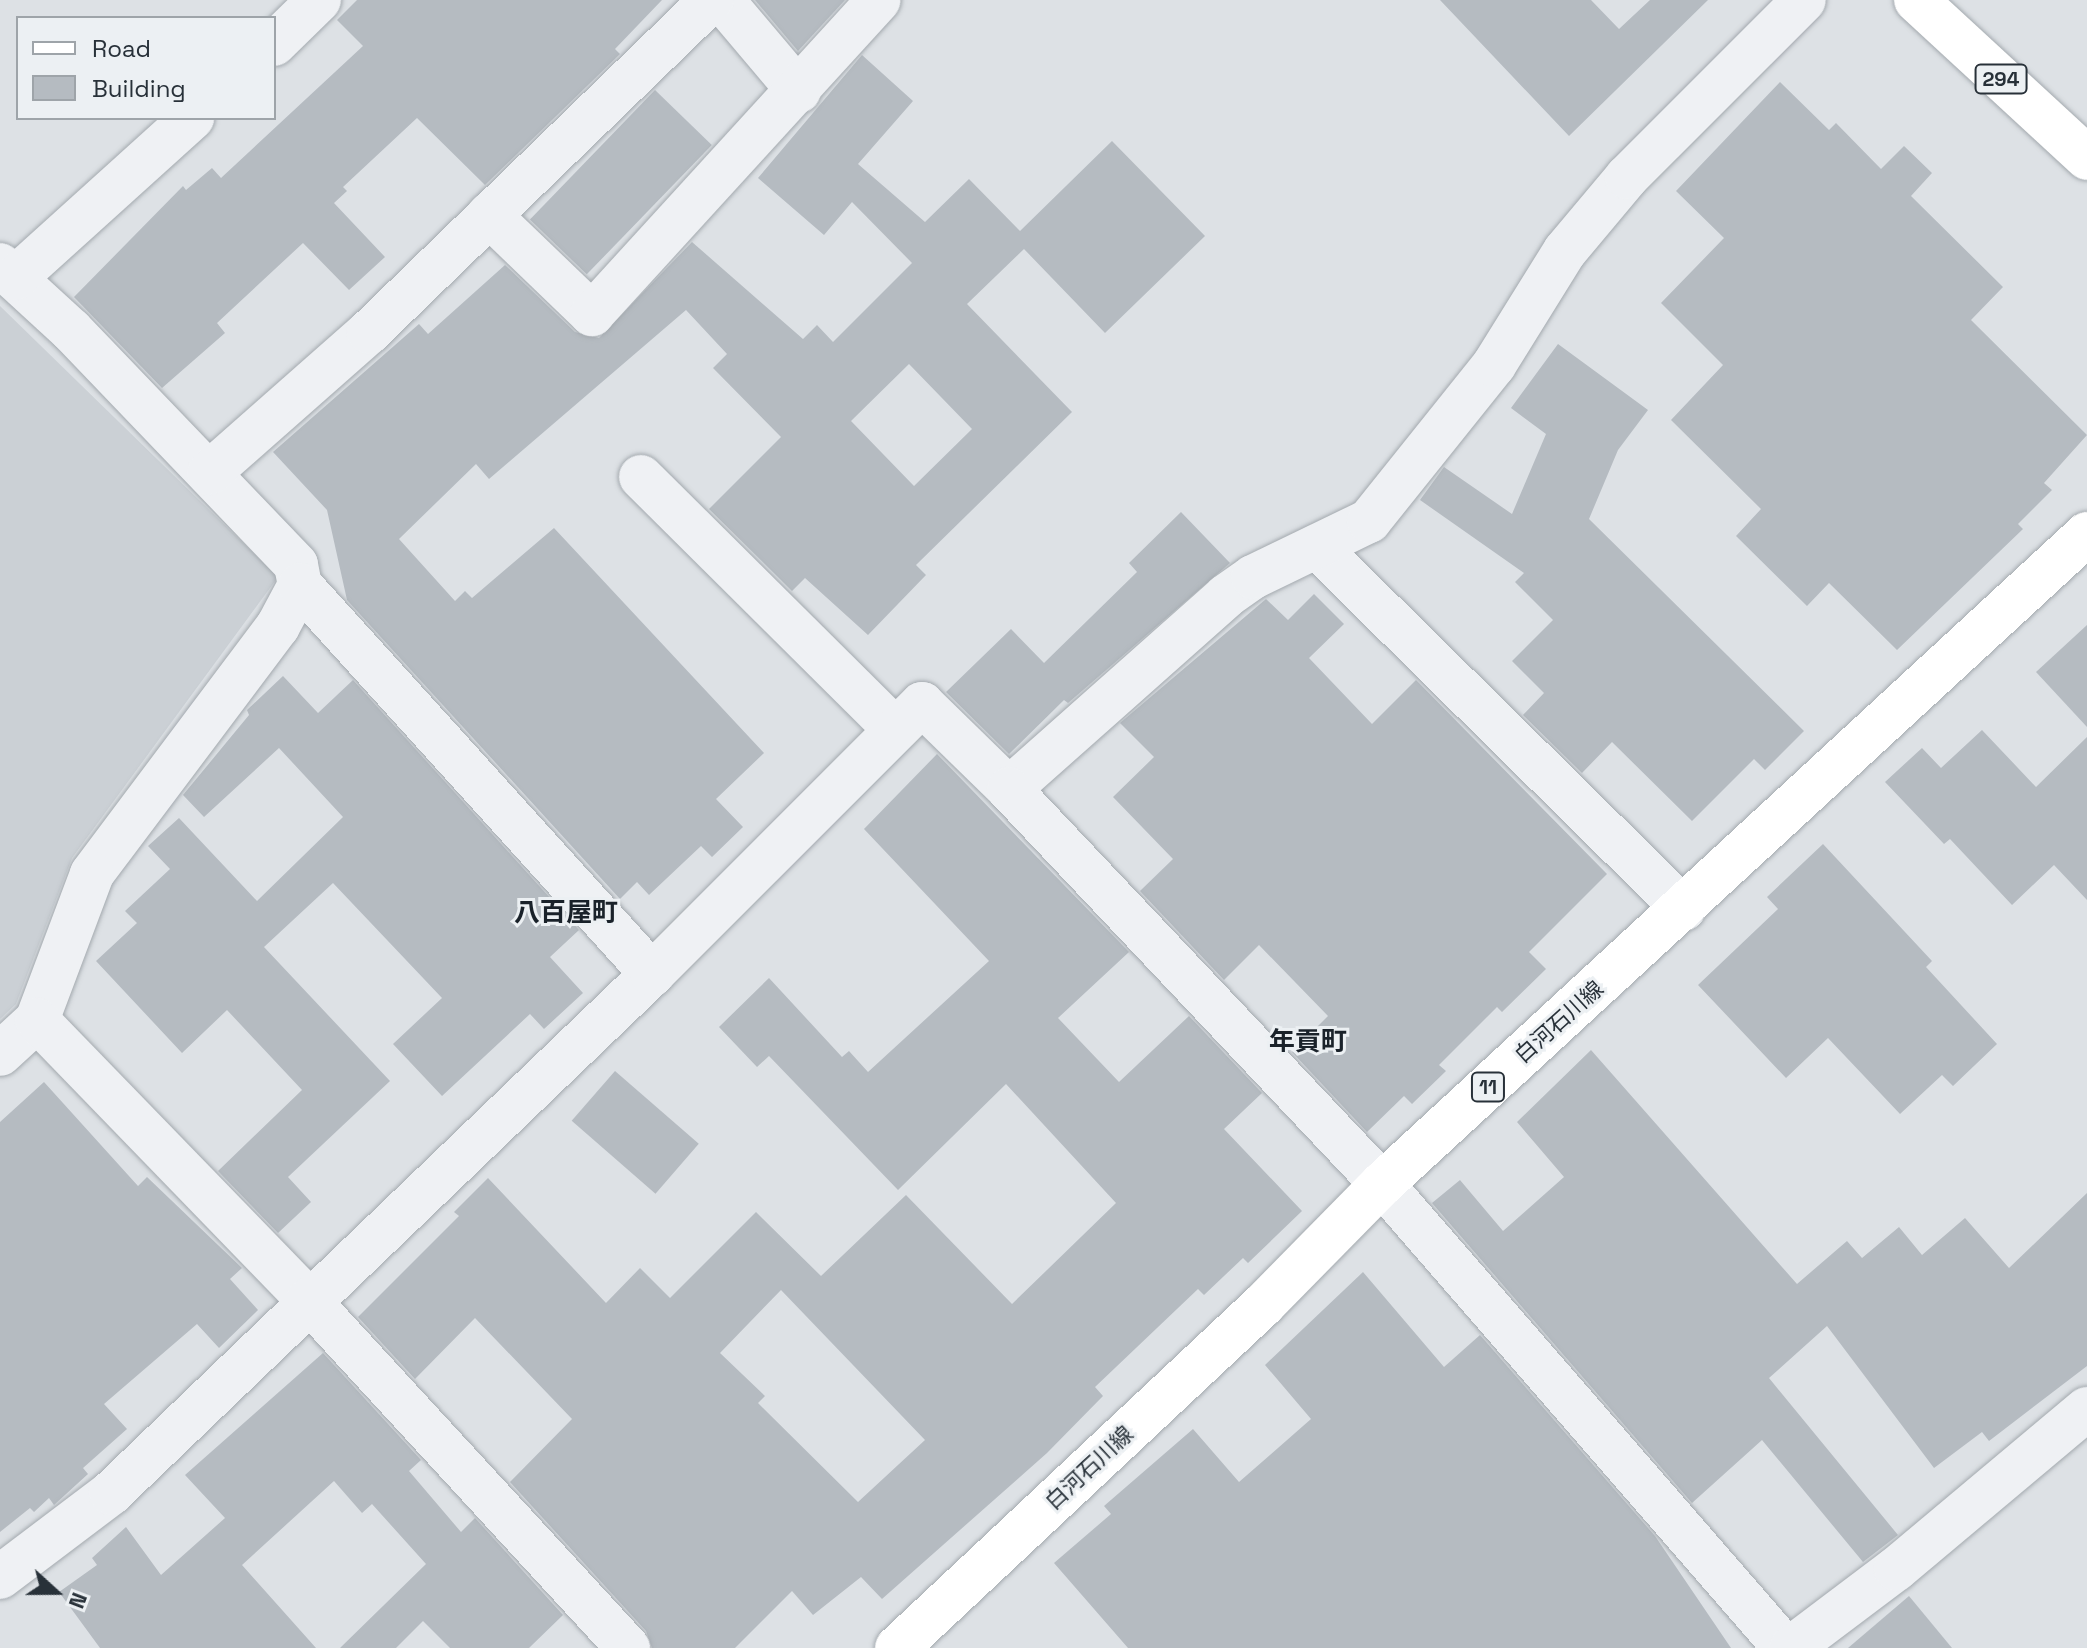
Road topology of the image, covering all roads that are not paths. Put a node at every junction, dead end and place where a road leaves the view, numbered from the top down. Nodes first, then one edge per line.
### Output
1 (319, 0) edge
2 (879, 0) edge
3 (1804, 0) edge
4 (1916, 0) edge
5 (713, 1) edge
6 (276, 42) edge
7 (799, 91) junction
8 (190, 120) edge
9 (2087, 158) edge
10 (489, 215) junction
11 (8, 272) edge
12 (209, 473) junction
13 (641, 477) dead end
14 (2087, 534) edge
15 (1317, 547) junction
16 (300, 585) junction
17 (895, 729) junction
18 (1009, 789) junction
19 (1684, 909) junction
20 (652, 974) junction
21 (37, 1020) junction
22 (0, 1054) edge
23 (1382, 1184) junction
24 (308, 1300) junction
25 (2087, 1409) edge
26 (0, 1577) edge
27 (628, 1648) edge
28 (897, 1648) edge
29 (1785, 1648) edge
30 (1791, 1648) edge

1 - 6 street
2 - 7 street
3 - 15 street
4 - 9 main road, 294
5 - 7 street
5 - 10 street
7 - 10 street
8 - 11 street
10 - 12 street
11 - 12 street
12 - 16 street
13 - 17 street
14 - 19 main road, 白河石川線 / 11
15 - 18 street
15 - 19 street
16 - 20 street
16 - 21 street
17 - 18 street
17 - 20 street
18 - 23 street
19 - 23 main road, 白河石川線 / 11
20 - 24 street
21 - 22 street
21 - 24 street
23 - 28 main road, 白河石川線 / 11
23 - 29 street
24 - 26 street
24 - 27 street
25 - 30 street

